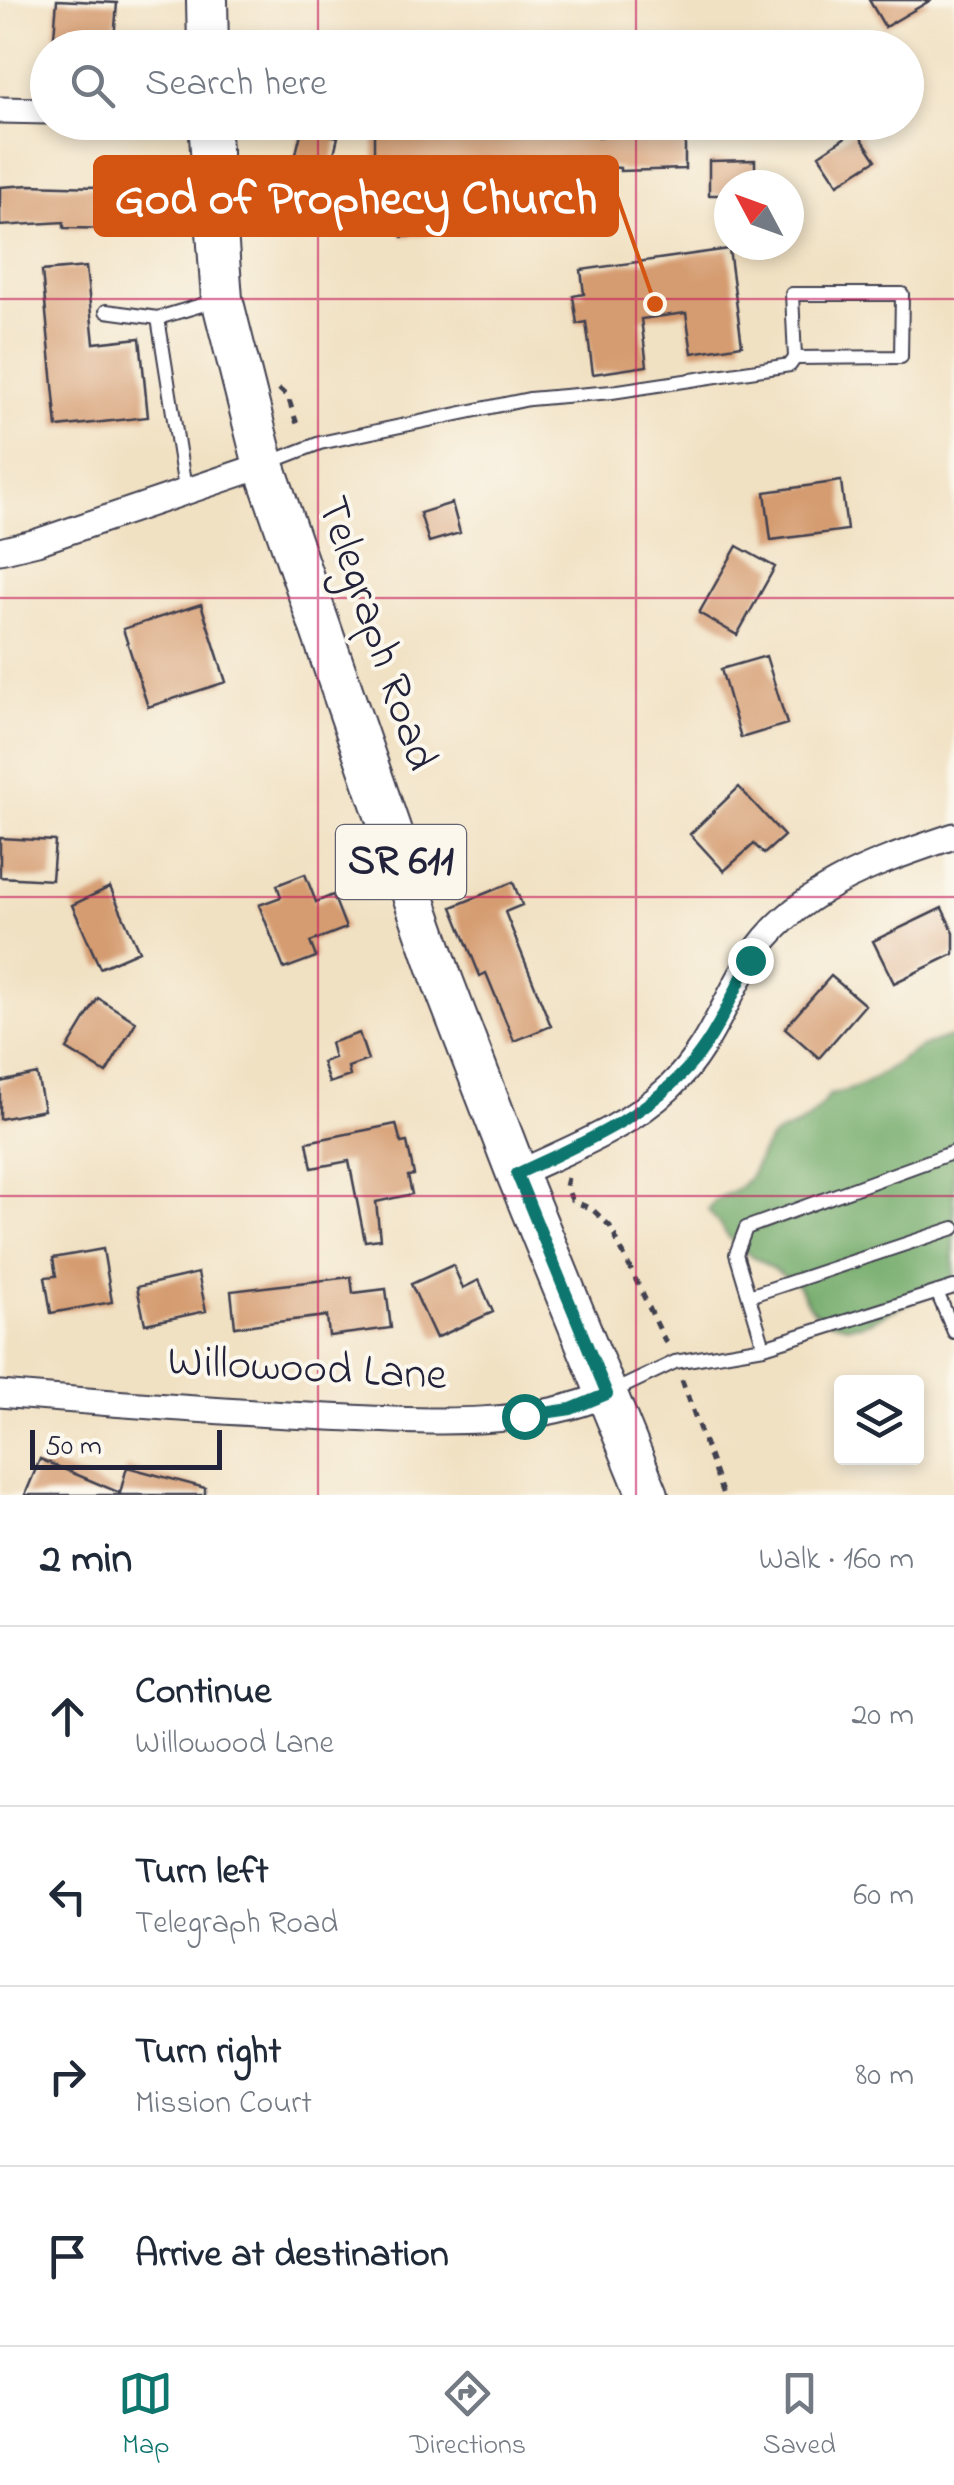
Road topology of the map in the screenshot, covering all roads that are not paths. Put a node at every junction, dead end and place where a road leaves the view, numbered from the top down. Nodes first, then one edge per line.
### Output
1 (207, 0) edge
2 (208, 30) edge
3 (0, 110) edge
4 (30, 111) edge
5 (210, 140) edge
6 (222, 299) junction
7 (106, 311) dead end
8 (158, 318) junction
9 (795, 358) junction
10 (264, 464) junction
11 (186, 489) junction
12 (0, 551) edge
13 (954, 836) edge
14 (954, 1152) edge
15 (517, 1174) junction
16 (954, 1228) edge
17 (954, 1287) edge
18 (937, 1292) junction
19 (749, 1296) junction
20 (954, 1332) edge
21 (764, 1347) junction
22 (0, 1394) edge
23 (607, 1394) junction
24 (648, 1495) edge

1 - 2 main road
3 - 4 street
5 - 6 main road, Telegraph Road / SR 611
6 - 8 lane
6 - 10 main road, Telegraph Road / SR 611
7 - 8 lane
8 - 11 lane
9 - 9 lane
9 - 10 lane
10 - 11 street
10 - 15 main road, Telegraph Road / SR 611
11 - 12 street
13 - 15 street
14 - 19 lane
15 - 23 main road, Telegraph Road / SR 611
16 - 19 lane
17 - 18 lane
18 - 20 lane
18 - 21 lane
19 - 21 lane
21 - 23 lane
22 - 23 street, Willowood Lane
23 - 24 main road, Telegraph Road / SR 611

